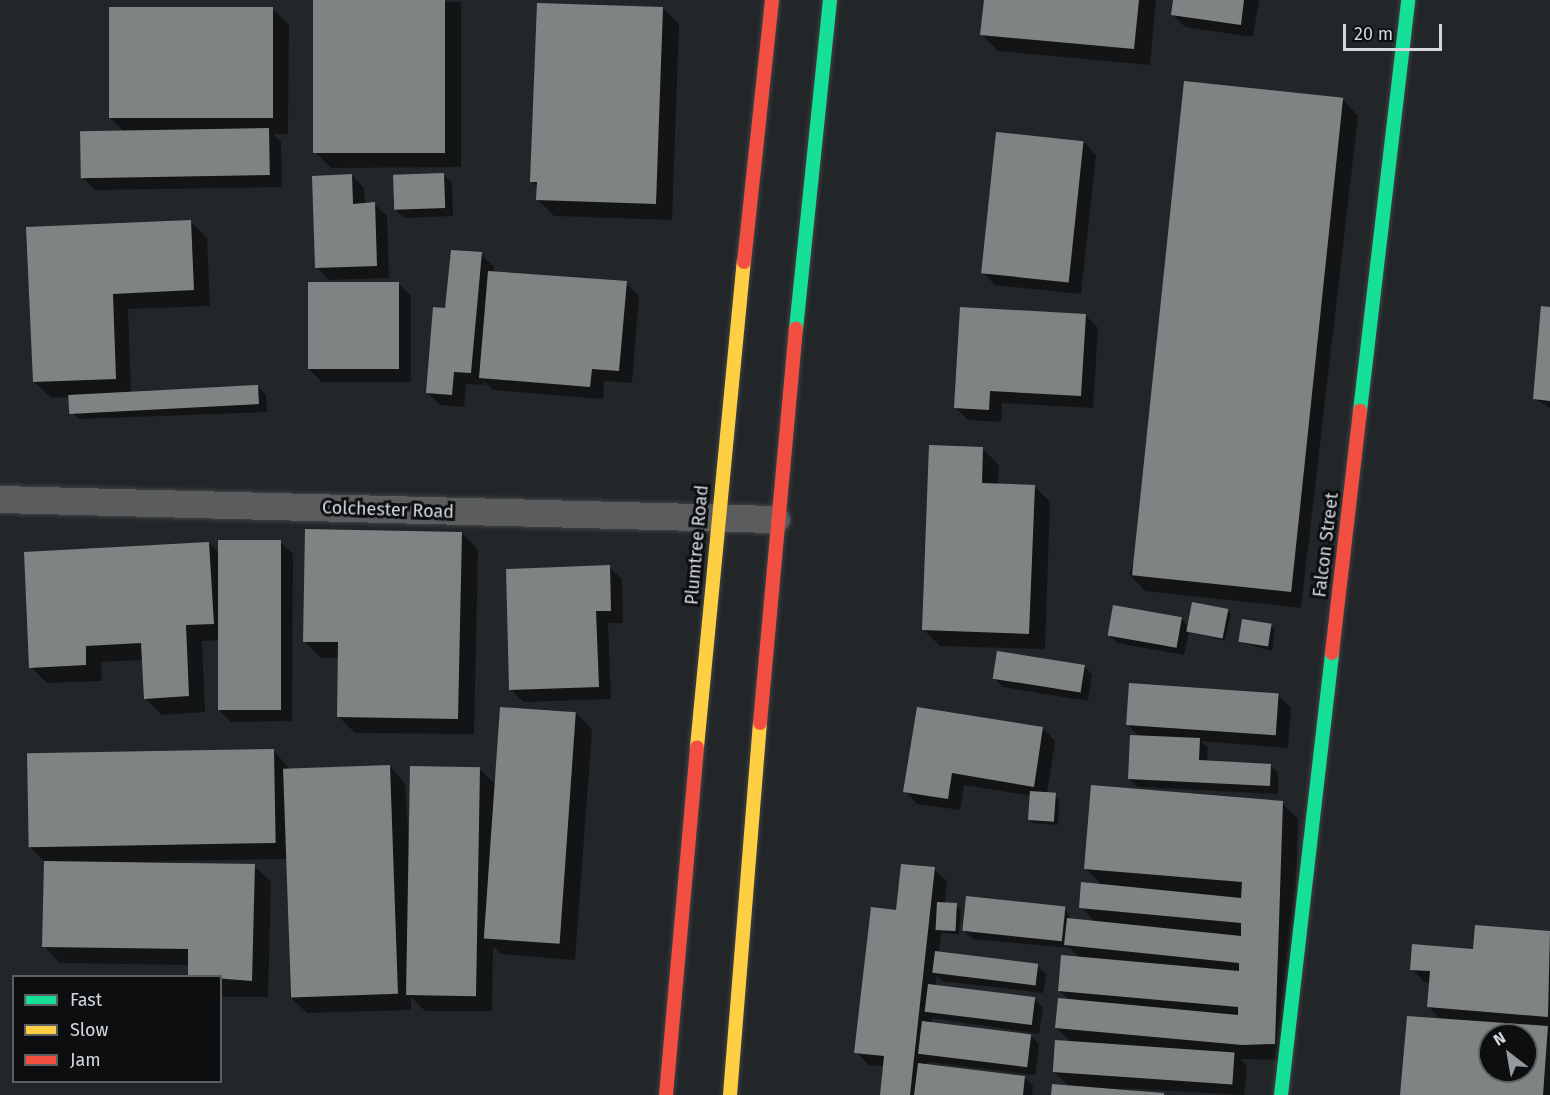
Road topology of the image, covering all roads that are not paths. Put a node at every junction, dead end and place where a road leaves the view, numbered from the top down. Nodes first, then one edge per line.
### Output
1 (772, 0) edge
2 (830, 0) edge
3 (1408, 0) edge
4 (0, 499) edge
5 (717, 519) junction
6 (776, 519) junction
7 (666, 1095) edge
8 (730, 1095) edge
9 (1281, 1095) edge

1 - 5 main road, Plumtree Road
2 - 6 main road
3 - 9 main road, Falcon Street
4 - 5 street, Colchester Road
5 - 6 street, Colchester Road
5 - 7 main road, Plumtree Road
6 - 8 main road

